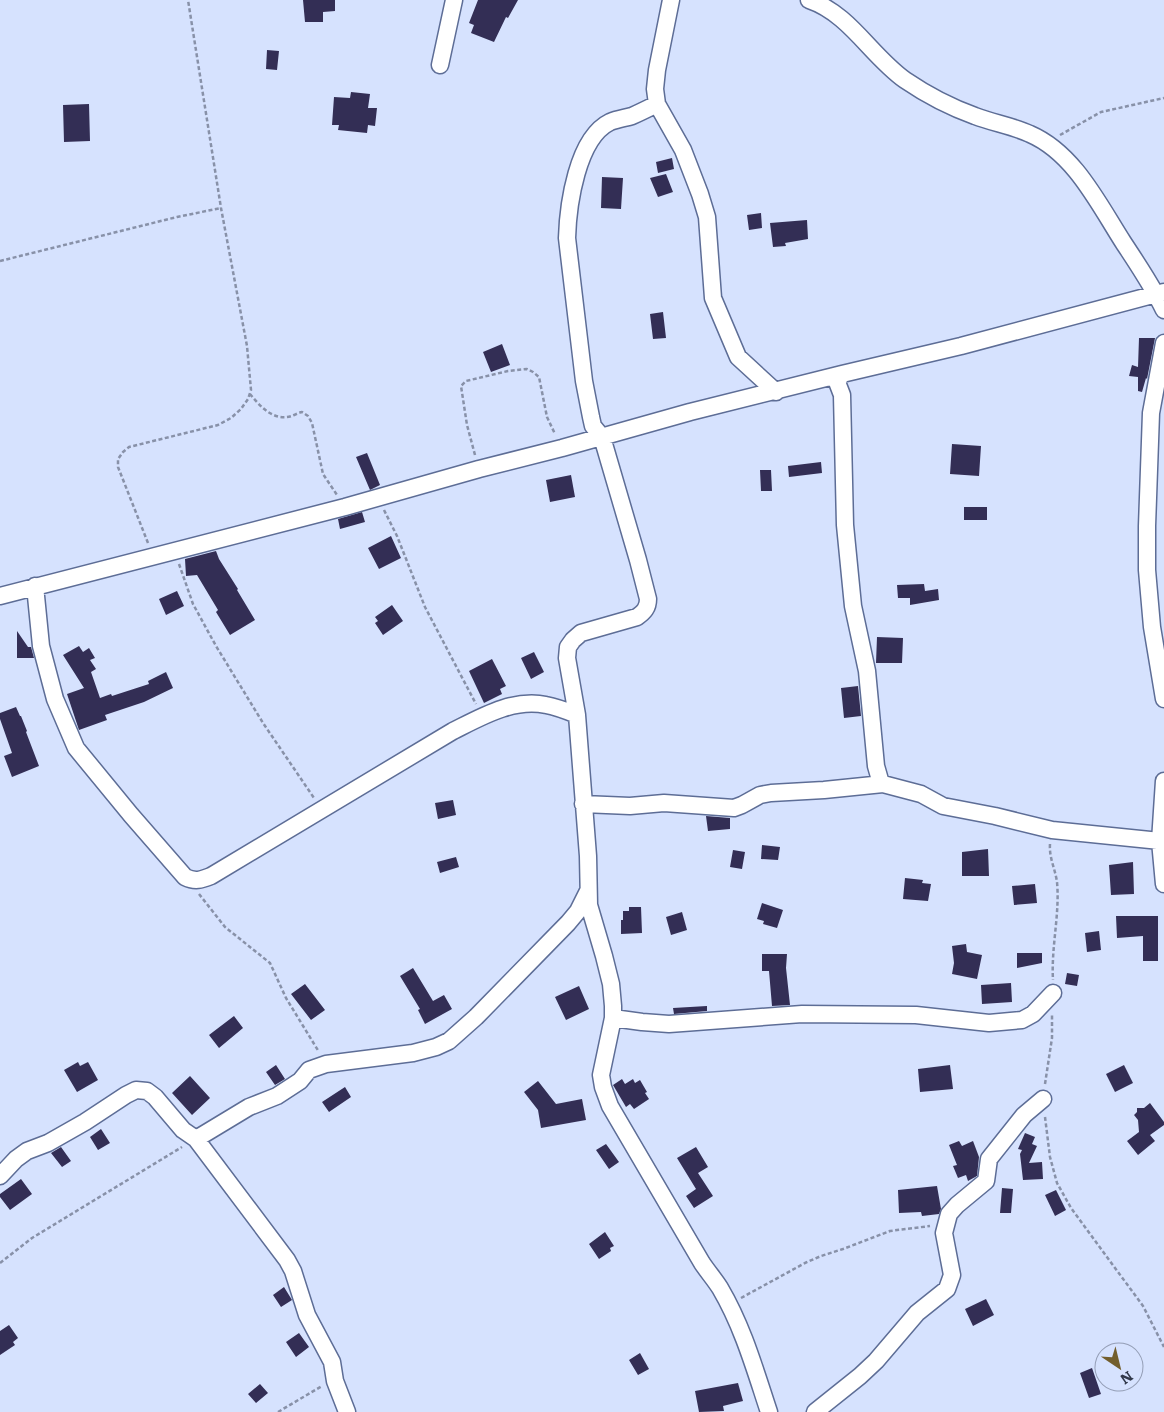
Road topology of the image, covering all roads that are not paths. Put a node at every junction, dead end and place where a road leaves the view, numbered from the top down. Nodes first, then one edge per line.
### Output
1 (454, 0) edge
2 (671, 0) edge
3 (809, 0) edge
4 (440, 66) dead end
5 (657, 104) junction
6 (1160, 292) edge
7 (1164, 310) edge
8 (1164, 343) edge
9 (842, 374) junction
10 (776, 392) junction
11 (602, 437) junction
12 (35, 586) junction
13 (0, 596) edge
14 (1164, 699) edge
15 (577, 715) junction
16 (1164, 781) edge
17 (883, 784) junction
18 (584, 804) junction
19 (1160, 841) junction
20 (1164, 884) edge
21 (589, 889) junction
22 (1053, 993) road end
23 (613, 1018) junction
24 (1044, 1099) road end
25 (196, 1139) junction
26 (0, 1176) edge
27 (347, 1412) edge
28 (769, 1412) edge
29 (815, 1412) edge

1 - 4 street
2 - 5 street
3 - 6 street
5 - 10 street
5 - 11 street
6 - 7 street
6 - 9 street
8 - 14 street
9 - 10 street
9 - 17 street
10 - 11 street
11 - 12 street
11 - 15 street
12 - 13 street
12 - 15 street
15 - 18 street
16 - 19 street
17 - 18 street
17 - 19 street
18 - 21 street
19 - 20 street
21 - 23 street
21 - 25 street
22 - 23 street
23 - 28 street
24 - 29 street
25 - 26 street
25 - 27 street

